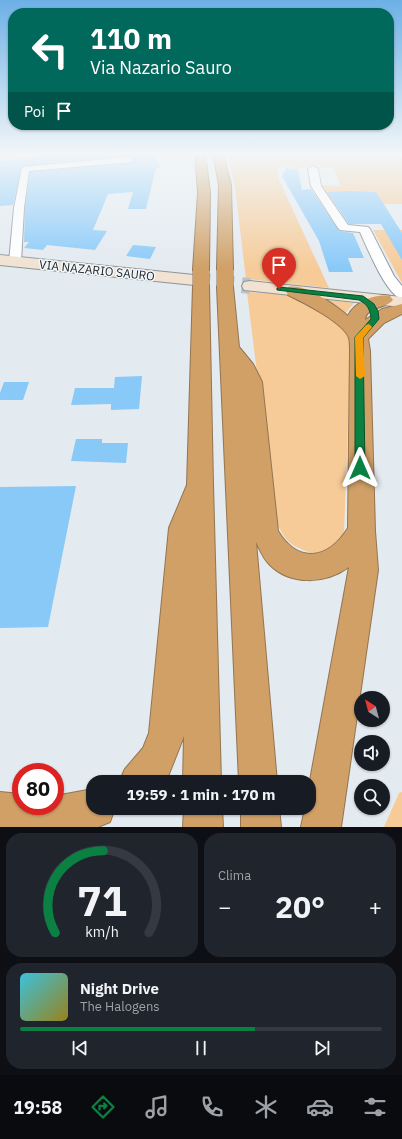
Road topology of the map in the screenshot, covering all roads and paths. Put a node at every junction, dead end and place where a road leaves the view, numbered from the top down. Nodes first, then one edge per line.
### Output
1 (22, 192) edge
2 (204, 192) edge
3 (224, 192) edge
4 (320, 192) edge
5 (7, 261) edge
6 (216, 280) junction
7 (294, 290) junction
8 (386, 304) edge
9 (359, 337) junction
10 (230, 350) junction
11 (200, 485) junction
12 (360, 531) junction
13 (144, 775) edge
14 (202, 775) edge
15 (258, 775) edge
16 (0, 811) edge
17 (86, 812) edge
18 (203, 815) edge
19 (260, 815) edge
20 (62, 822) edge
21 (203, 827) edge
22 (261, 827) edge
23 (321, 827) edge

1 - 5 street
2 - 6 highway
3 - 6 highway
4 - 8 street
5 - 6 main road, VIA NAZARIO SAURO
6 - 7 main road, VIA NAZARIO SAURO
6 - 10 highway
6 - 11 highway
7 - 8 main road, VIA NAZARIO SAURO
7 - 9 highway
8 - 9 highway
9 - 12 highway
10 - 12 highway
10 - 15 highway
11 - 13 highway
11 - 14 highway
12 - 23 highway
16 - 20 highway
17 - 20 highway
18 - 21 highway
19 - 22 highway

